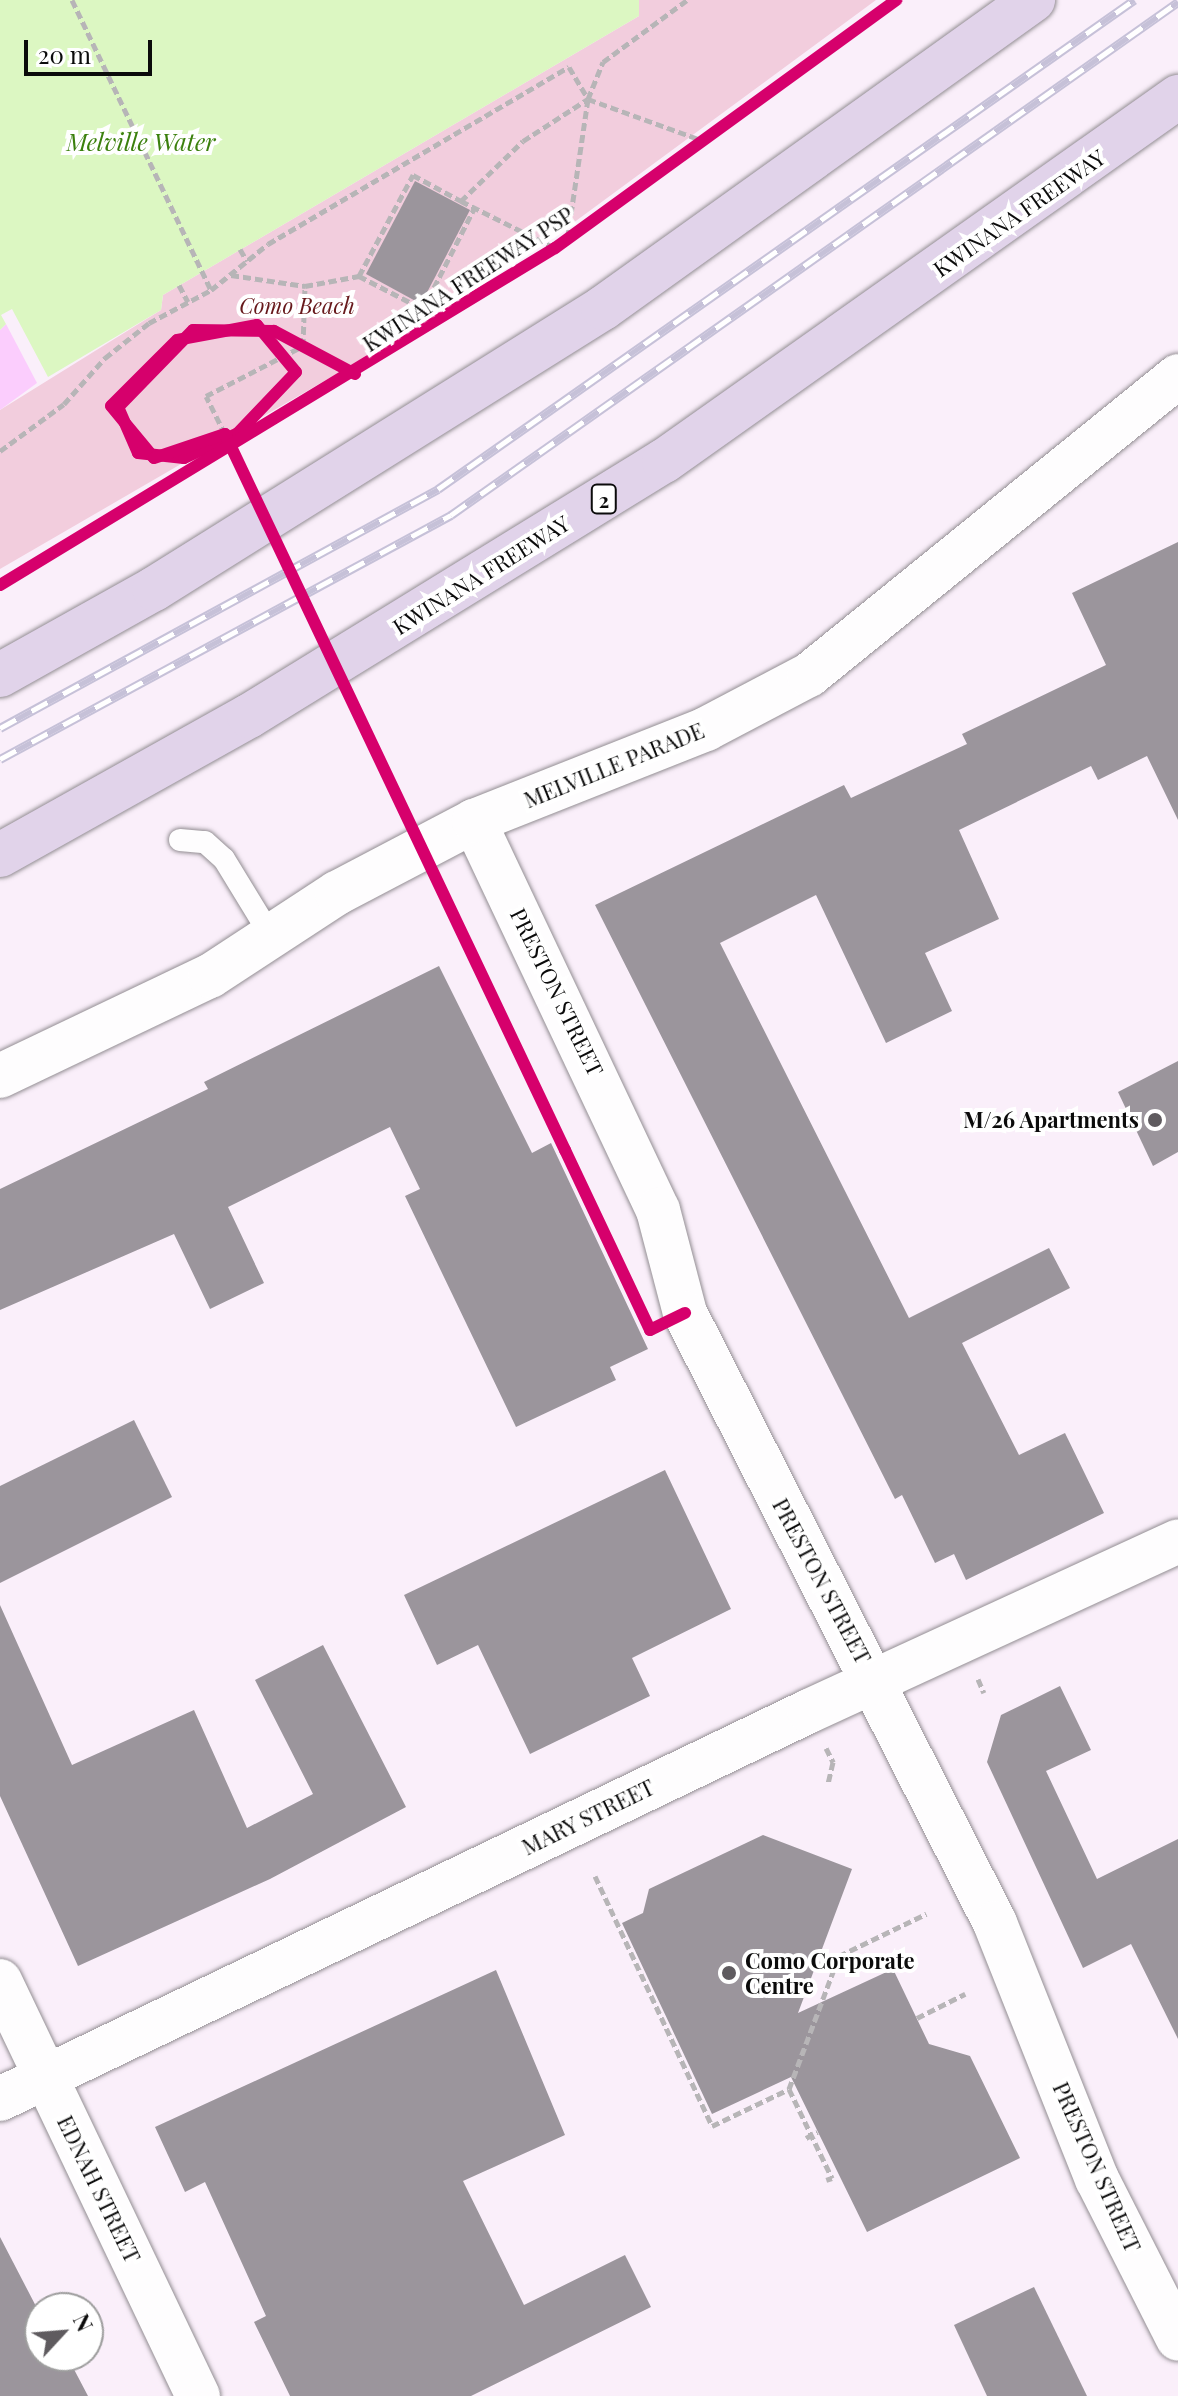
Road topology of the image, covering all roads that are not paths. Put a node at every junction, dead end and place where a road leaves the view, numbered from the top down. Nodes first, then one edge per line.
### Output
1 (1033, 0) edge
2 (1178, 97) edge
3 (1178, 376) edge
4 (0, 675) edge
5 (474, 821) junction
6 (180, 840) dead end
7 (0, 855) edge
8 (271, 936) junction
9 (0, 1076) edge
10 (1178, 1541) edge
11 (875, 1682) junction
12 (0, 1981) edge
13 (46, 2077) junction
14 (0, 2099) edge
15 (1178, 2339) edge
16 (198, 2396) edge

1 - 4 highway
2 - 7 highway, KWINANA FREEWAY / 2
3 - 5 street, MELVILLE PARADE
5 - 8 street, MELVILLE PARADE
5 - 11 street, PRESTON STREET
6 - 8 lane
8 - 9 street, MELVILLE PARADE
10 - 11 street, MARY STREET
11 - 13 street, MARY STREET
11 - 15 street, PRESTON STREET
12 - 13 street, EDNAH STREET
13 - 14 street, MARY STREET
13 - 16 street, EDNAH STREET

